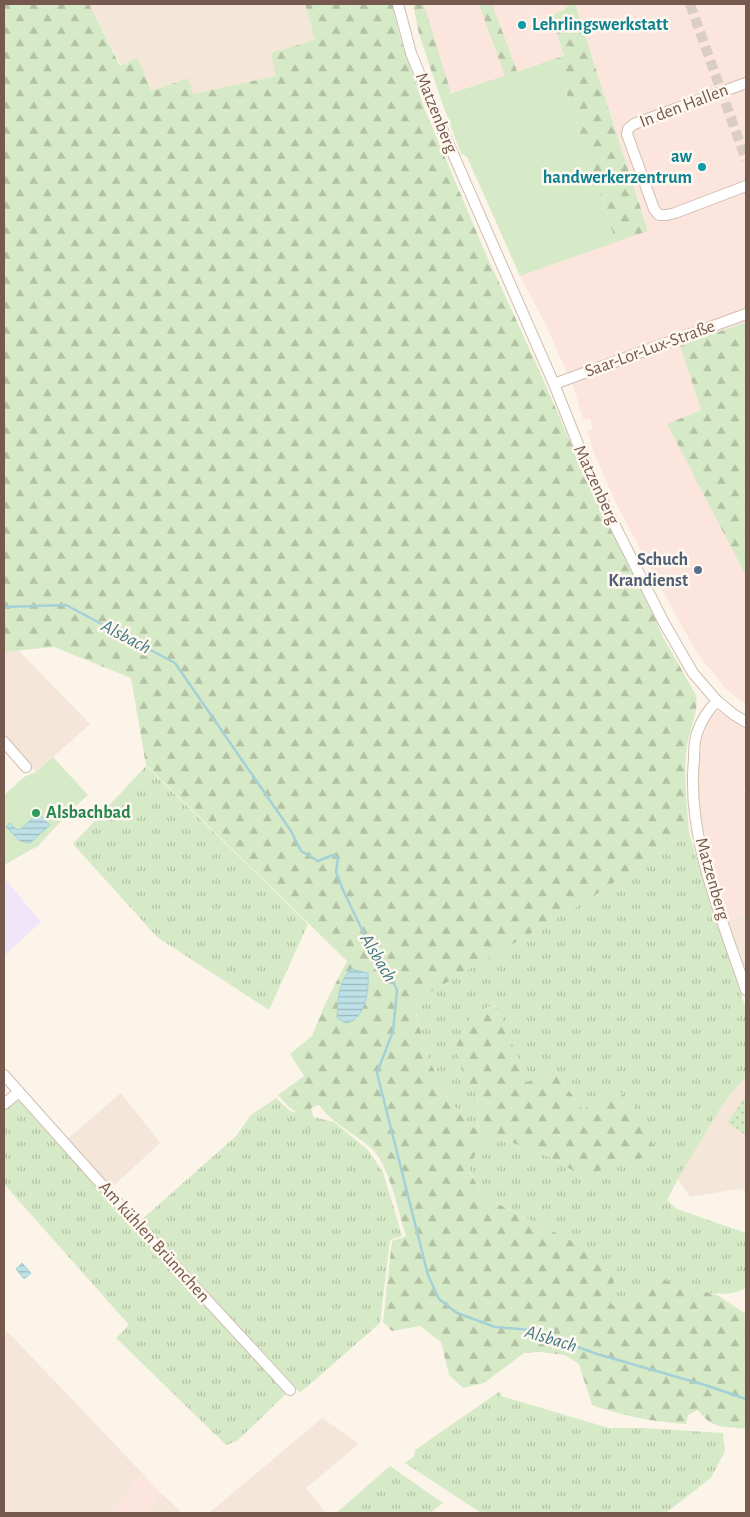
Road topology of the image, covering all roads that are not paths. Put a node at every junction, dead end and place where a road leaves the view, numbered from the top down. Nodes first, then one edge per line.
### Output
1 (398, 4) edge
2 (746, 83) edge
3 (746, 186) edge
4 (746, 314) edge
5 (554, 384) junction
6 (717, 700) junction
7 (746, 722) edge
8 (6, 748) edge
9 (26, 767) dead end
10 (746, 990) edge
11 (4, 1075) edge
12 (19, 1092) junction
13 (4, 1104) edge
14 (290, 1390) dead end

1 - 5 street, Matzenberg
2 - 3 street, In den Hallen
4 - 5 street, Saar-Lor-Lux-Straße
5 - 6 street, Matzenberg
6 - 7 street
6 - 10 street, Matzenberg
8 - 9 street
11 - 12 street, Am kühlen Brünnchen
12 - 13 street
12 - 14 street, Am kühlen Brünnchen

